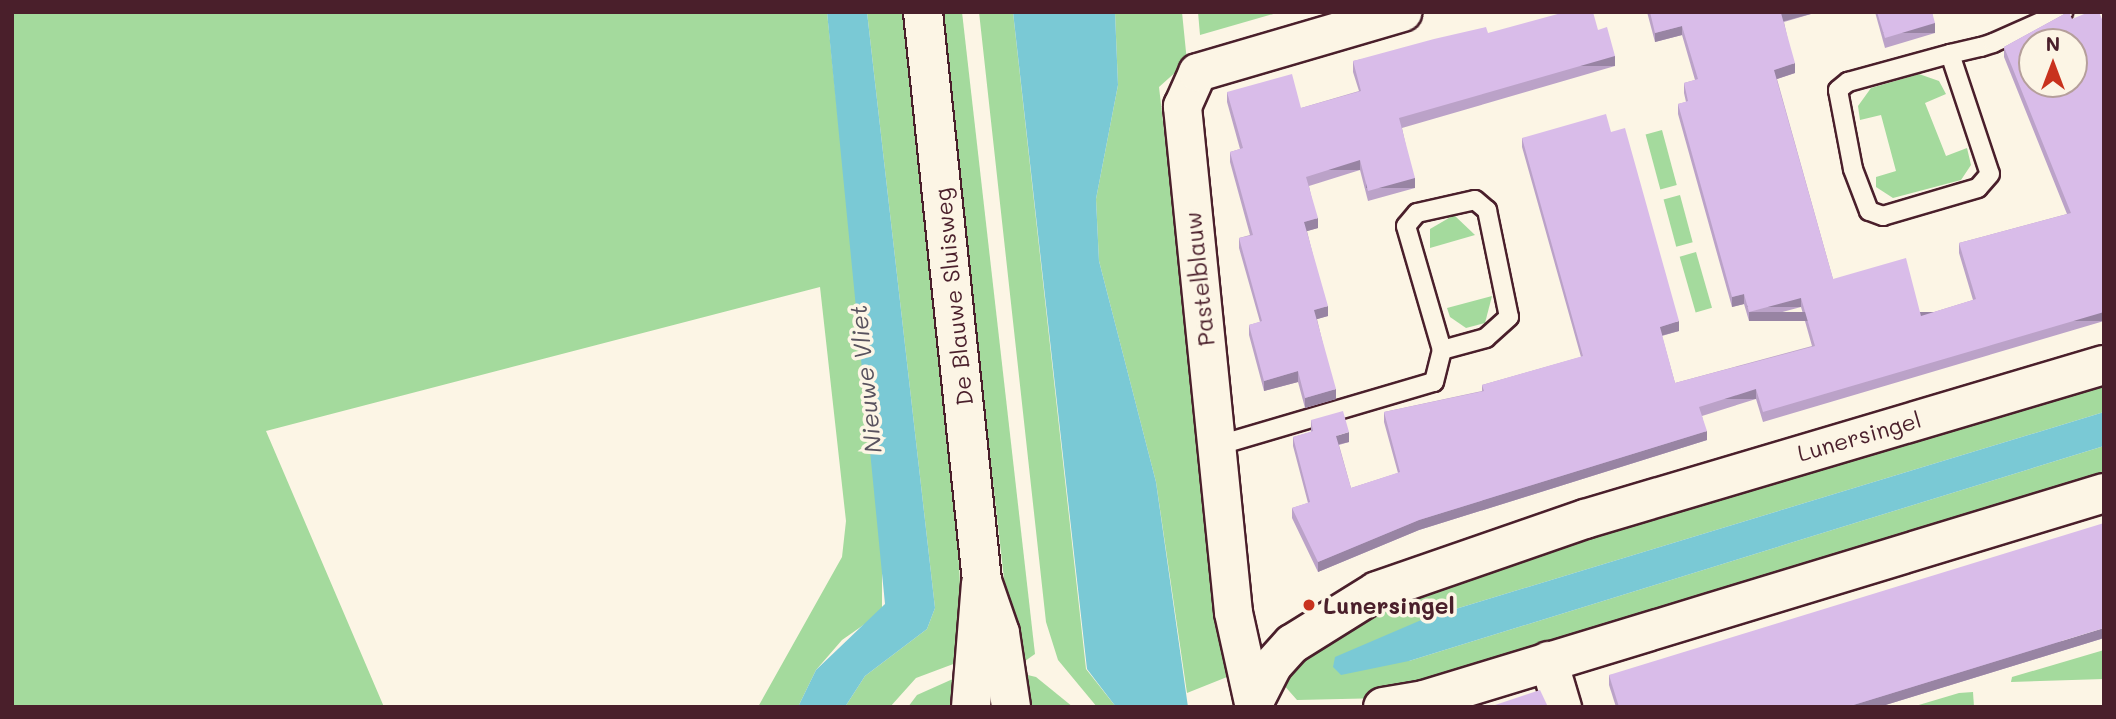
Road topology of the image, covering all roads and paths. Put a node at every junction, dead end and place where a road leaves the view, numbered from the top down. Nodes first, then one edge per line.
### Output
1 (923, 12) edge
2 (1402, 12) edge
3 (2063, 12) edge
4 (1950, 54) junction
5 (1441, 350) junction
6 (2104, 365) edge
7 (1216, 446) junction
8 (2104, 493) edge
9 (982, 581) junction
10 (1548, 660) junction
11 (1257, 705) edge
12 (971, 707) edge
13 (1011, 707) edge
14 (1383, 707) edge
15 (1562, 707) edge

1 - 9 street, De Blauwe Sluisweg
2 - 7 street, Pastelblauw
3 - 4 lane
4 - 4 lane
5 - 5 lane
5 - 7 lane
6 - 11 street, Lunersingel
7 - 11 street, Pastelblauw
8 - 10 street
9 - 12 street, De Blauwe Sluisweg
9 - 13 street, De Blauwe Sluisweg
10 - 14 street
10 - 15 street

